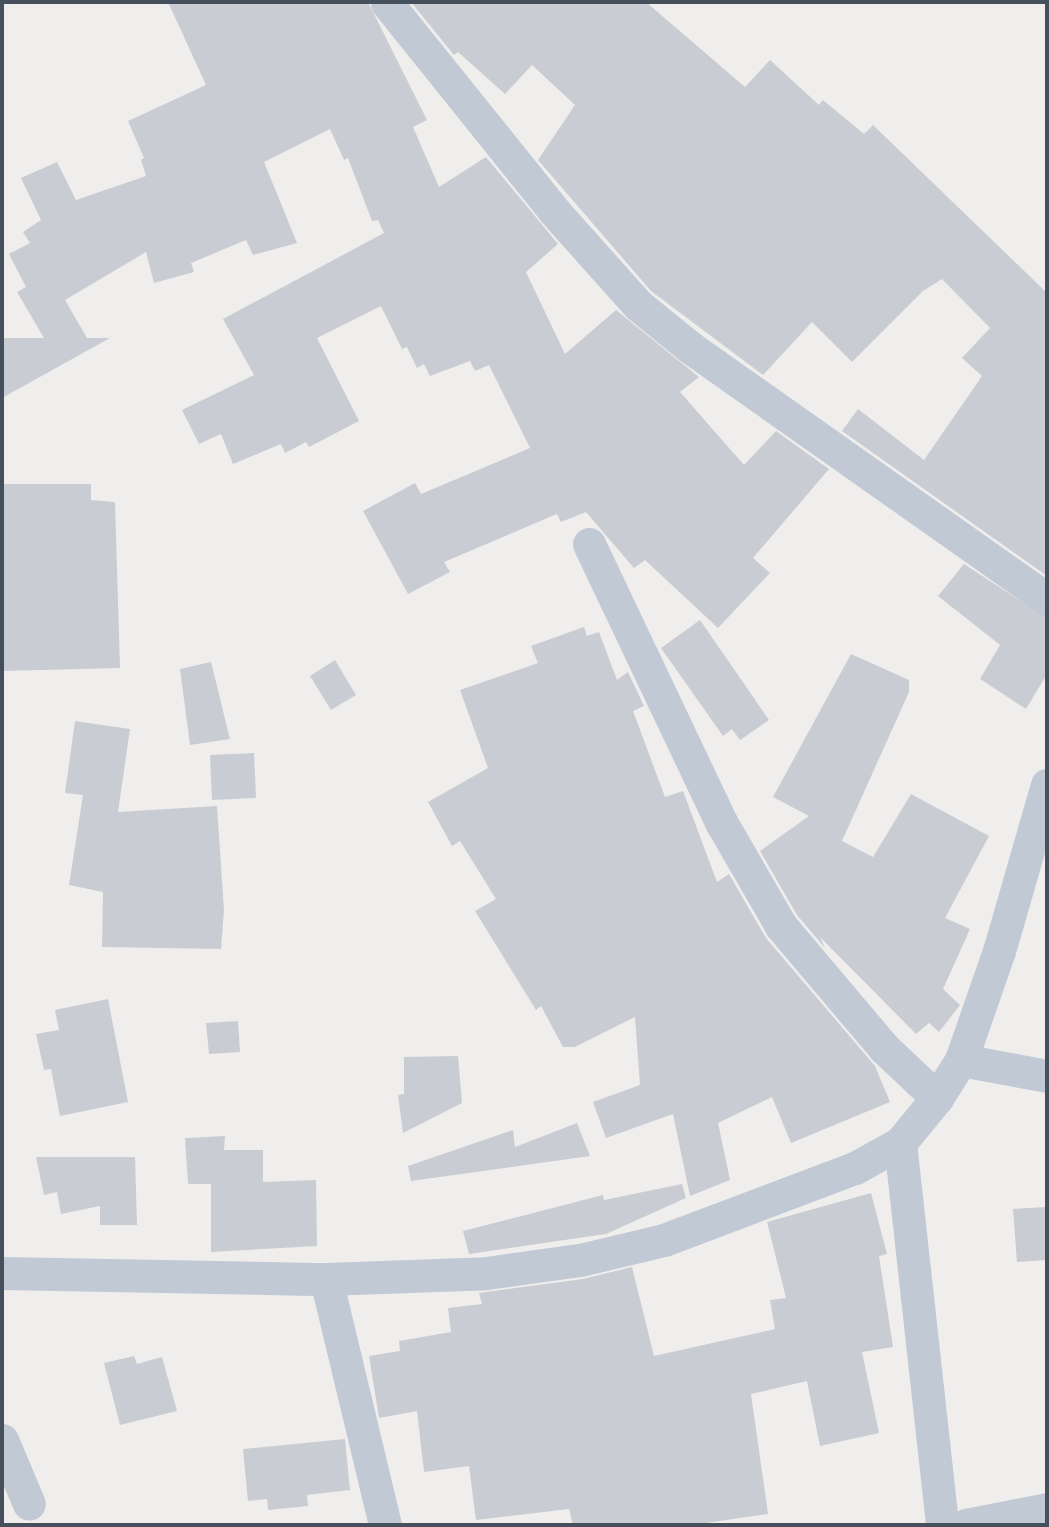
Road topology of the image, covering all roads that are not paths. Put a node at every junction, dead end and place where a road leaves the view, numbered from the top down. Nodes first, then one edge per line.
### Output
1 (387, 4) dead end
2 (589, 544) dead end
3 (1047, 599) edge
4 (1047, 785) edge
5 (961, 1060) junction
6 (1047, 1076) edge
7 (937, 1098) junction
8 (900, 1143) junction
9 (2, 1273) edge
10 (326, 1279) junction
11 (2, 1440) edge
12 (29, 1504) dead end
13 (1047, 1509) edge
14 (388, 1523) edge
15 (942, 1525) edge
16 (966, 1525) edge

1 - 3 street
2 - 7 street
4 - 5 street
5 - 6 street
5 - 7 street
7 - 8 street
8 - 10 street
8 - 15 street
9 - 10 street
10 - 14 street
11 - 12 street
13 - 16 street

